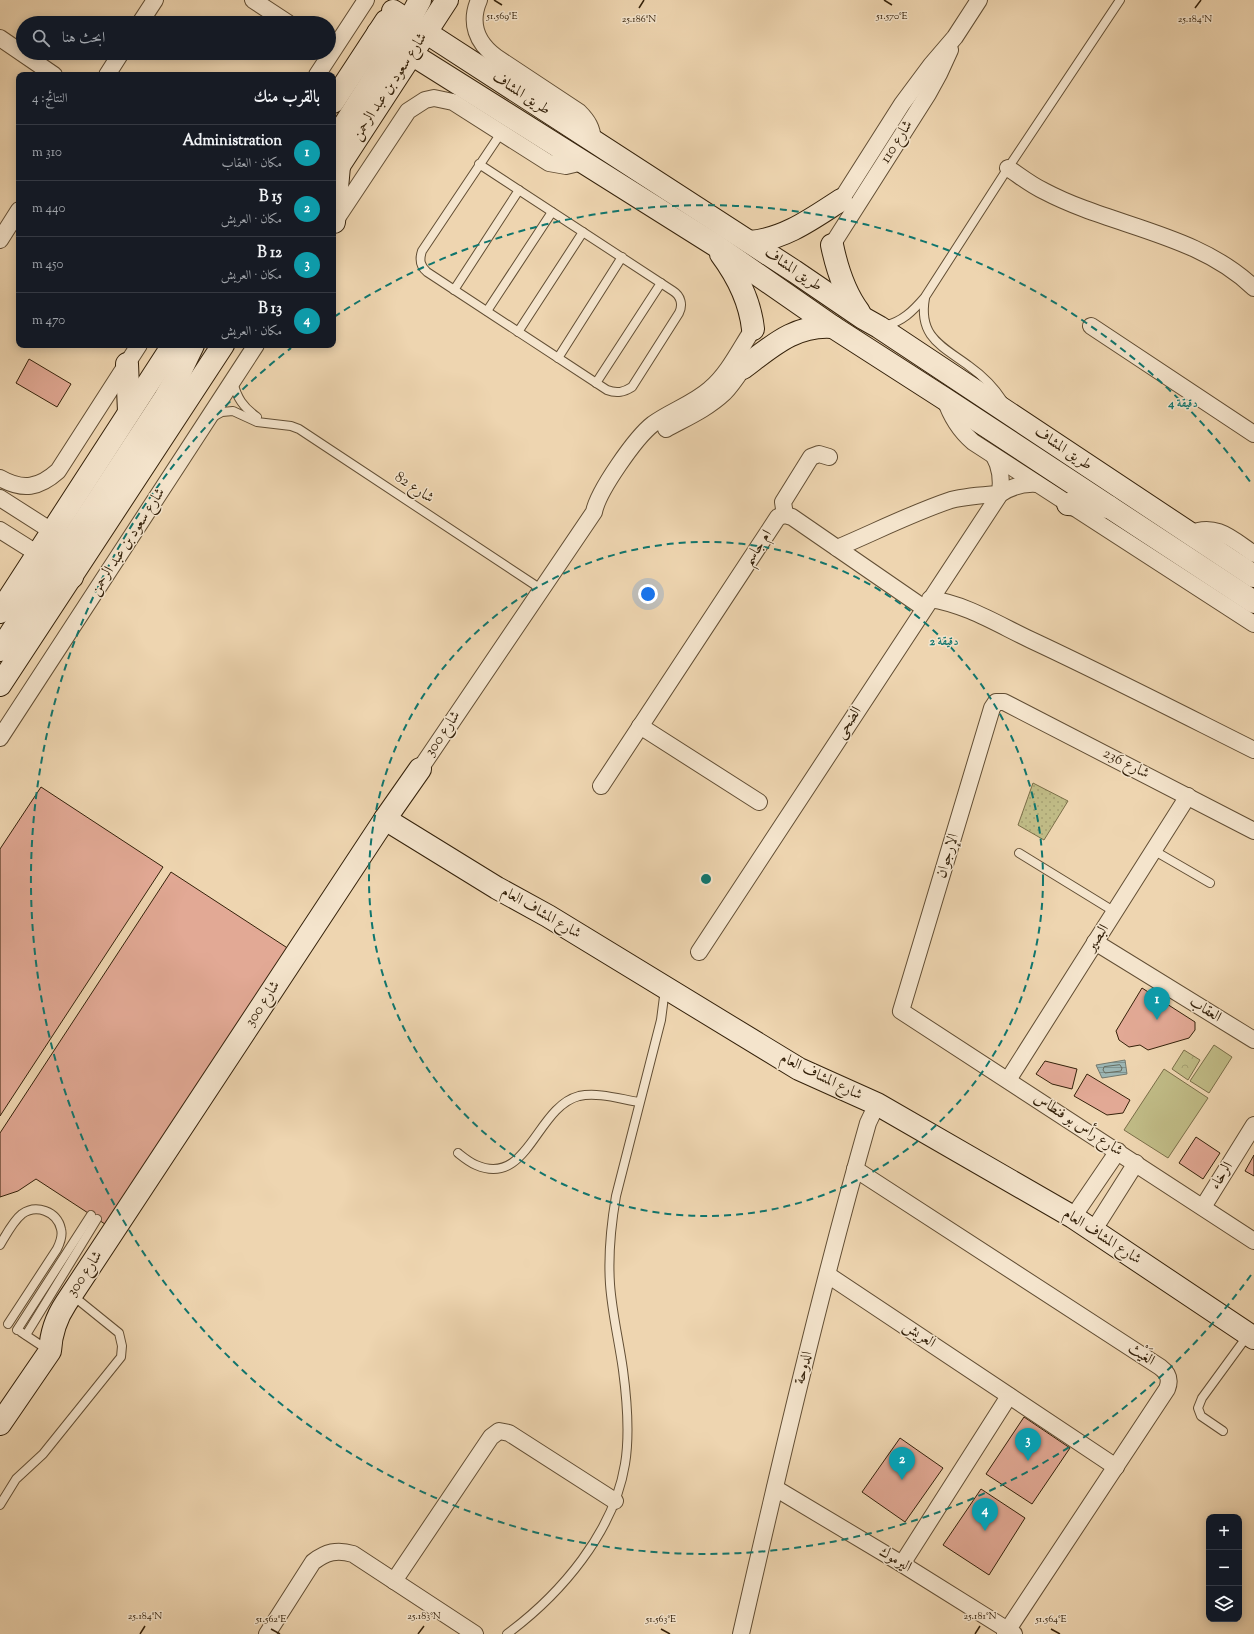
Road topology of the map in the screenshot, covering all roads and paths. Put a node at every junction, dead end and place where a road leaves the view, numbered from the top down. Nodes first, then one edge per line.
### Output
1 (155, 0) edge
2 (253, 0) edge
3 (366, 0) edge
4 (420, 0) edge
5 (447, 0) edge
6 (479, 0) edge
7 (979, 0) edge
8 (1120, 0) edge
9 (145, 16) edge
10 (277, 16) edge
11 (407, 16) edge
12 (349, 27) junction
13 (336, 32) edge
14 (955, 37) junction
15 (0, 38) edge
16 (395, 44) junction
17 (336, 46) edge
18 (16, 49) edge
19 (32, 60) edge
20 (117, 60) edge
21 (317, 60) edge
22 (327, 60) edge
23 (50, 72) edge
24 (109, 72) edge
25 (318, 72) edge
26 (319, 72) edge
27 (336, 99) edge
28 (501, 133) junction
29 (336, 138) edge
30 (593, 140) junction
31 (583, 162) junction
32 (479, 164) junction
33 (1008, 168) junction
34 (336, 171) edge
35 (519, 190) junction
36 (841, 200) joint
37 (552, 212) junction
38 (16, 215) edge
39 (336, 219) edge
40 (583, 232) junction
41 (0, 240) edge
42 (750, 242) junction
43 (715, 245) junction
44 (832, 245) joint
45 (622, 257) junction
46 (661, 283) junction
47 (1254, 288) edge
48 (454, 290) junction
49 (925, 297) junction
50 (487, 312) junction
51 (871, 322) junction
52 (1091, 326) dead end
53 (834, 327) junction
54 (753, 329) joint
55 (518, 332) junction
56 (137, 348) edge
57 (171, 348) edge
58 (192, 348) edge
59 (221, 348) edge
60 (254, 348) edge
61 (558, 358) junction
62 (127, 364) junction
63 (743, 368) joint
64 (233, 380) junction
65 (596, 383) junction
66 (945, 399) junction
67 (129, 412) junction
68 (1008, 412) junction
69 (207, 421) junction
70 (266, 423) junction
71 (1254, 434) edge
72 (994, 456) junction
73 (829, 458) dead end
74 (0, 478) edge
75 (1037, 484) junction
76 (1000, 494) junction
77 (0, 498) edge
78 (1068, 504) junction
79 (1110, 507) junction
80 (594, 512) junction
81 (785, 514) junction
82 (0, 530) edge
83 (1189, 534) junction
84 (69, 543) junction
85 (838, 548) junction
86 (1254, 554) edge
87 (55, 565) junction
88 (1254, 576) edge
89 (541, 589) junction
90 (1254, 602) edge
91 (927, 604) junction
92 (0, 612) edge
93 (1254, 624) edge
94 (0, 650) edge
95 (0, 685) edge
96 (996, 702) joint
97 (640, 726) junction
98 (0, 738) edge
99 (1254, 750) edge
100 (420, 769) joint
101 (601, 786) dead end
102 (1188, 796) junction
103 (759, 802) dead end
104 (385, 819) junction
105 (1254, 830) edge
106 (1153, 850) junction
107 (1019, 853) dead end
108 (1210, 883) dead end
109 (1114, 912) junction
110 (1095, 942) junction
111 (699, 952) dead end
112 (666, 988) junction
113 (901, 1012) joint
114 (1254, 1040) edge
115 (1008, 1080) junction
116 (639, 1102) junction
117 (877, 1104) junction
118 (1254, 1125) edge
119 (1118, 1152) junction
120 (458, 1153) dead end
121 (1136, 1162) junction
122 (855, 1169) junction
123 (1203, 1207) junction
124 (1072, 1218) junction
125 (1093, 1230) junction
126 (1254, 1241) edge
127 (0, 1245) edge
128 (828, 1275) junction
129 (71, 1294) junction
130 (0, 1319) edge
131 (8, 1324) junction
132 (17, 1330) junction
133 (26, 1335) junction
134 (1251, 1336) edge
135 (50, 1351) junction
136 (1009, 1396) junction
137 (0, 1424) edge
138 (1223, 1431) dead end
139 (1116, 1467) junction
140 (775, 1488) junction
141 (615, 1501) junction
142 (0, 1504) edge
143 (902, 1564) junction
144 (394, 1581) junction
145 (1009, 1633) edge
146 (267, 1634) edge
147 (475, 1634) edge
148 (507, 1634) edge
149 (741, 1634) edge

1 - 9 street
2 - 10 street
3 - 12 street
4 - 11 street
5 - 11 street, شارع سعود بن عبد الرحمن
6 - 30 street
7 - 14 street, شارع 110
8 - 33 lane
11 - 16 street, شارع سعود بن عبد الرحمن
11 - 16 street, شارع سعود بن عبد الرحمن
11 - 30 street, طريق المشاف
12 - 13 street
12 - 17 street
14 - 36 street, شارع 110
14 - 44 street, شارع 110
15 - 18 street
16 - 27 street, شارع سعود بن عبد الرحمن
16 - 29 street
16 - 31 street, طريق المشاف
16 - 34 street, شارع سعود بن عبد الرحمن
19 - 23 street
20 - 24 street
21 - 25 street
22 - 26 street
28 - 31 street, شارع سعود بن عبد الرحمن
28 - 32 lane
28 - 39 street, شارع سعود بن عبد الرحمن
30 - 42 street, طريق المشاف
31 - 43 street, طريق المشاف
32 - 35 lane
32 - 48 lane
33 - 47 street
33 - 49 lane
35 - 37 lane
35 - 48 lane
36 - 42 street
37 - 40 lane
37 - 50 lane
38 - 41 street
40 - 45 lane
40 - 55 lane
42 - 51 street, طريق المشاف
43 - 53 street, طريق المشاف
43 - 54 street
44 - 51 street
45 - 46 lane
45 - 61 lane
46 - 65 lane
46 - 65 lane
48 - 50 lane
49 - 51 lane
49 - 68 lane
50 - 55 lane
51 - 68 street, طريق المشاف
52 - 71 street
53 - 63 street
53 - 66 street, طريق المشاف
54 - 80 street
55 - 61 lane
56 - 62 street
57 - 67 street, شارع سعود بن عبد الرحمن
58 - 84 street
59 - 84 street, شارع سعود بن عبد الرحمن
60 - 64 street, شارع سعود بن عبد الرحمن
61 - 65 lane
62 - 67 street
62 - 74 street
63 - 80 street
64 - 69 street, شارع سعود بن عبد الرحمن
64 - 70 lane, شارع 82
66 - 72 street
66 - 79 street, طريق المشاف
67 - 84 street, شارع سعود بن عبد الرحمن
68 - 83 street, طريق المشاف
69 - 70 lane, شارع 82
69 - 98 street, شارع سعود بن عبد الرحمن
70 - 89 lane, شارع 82
72 - 75 street
72 - 76 street
73 - 81 street
75 - 76 street, الضحى
75 - 78 street
76 - 85 street
76 - 91 street, الضحى
77 - 84 street
78 - 79 street
78 - 93 street
79 - 90 street, طريق المشاف
80 - 89 street, شارع 300
81 - 85 street
81 - 97 street, ام جاسم
82 - 87 street
83 - 86 street
83 - 88 street, طريق المشاف
84 - 87 street, شارع سعود بن عبد الرحمن
84 - 87 street
85 - 91 street
87 - 92 street, شارع سعود بن عبد الرحمن
87 - 94 street
87 - 95 street, شارع سعود بن عبد الرحمن
89 - 100 street, شارع 300
91 - 99 street
91 - 111 street, الضحى
96 - 102 street, شارع 236
96 - 113 street, الإرجوان
97 - 101 street, ام جاسم
97 - 103 street
100 - 104 street, شارع 300
102 - 105 street, شارع 236
102 - 106 street, البصير
104 - 112 street, شارع المشاف العام
104 - 129 street, شارع 300
106 - 108 lane
106 - 109 street, البصير
107 - 109 lane
109 - 110 street, البصير
110 - 114 street, العقاب
110 - 115 street, البصير
112 - 116 lane
112 - 117 street, شارع المشاف العام
113 - 115 street, شارع رأس بو فنطاس
115 - 119 street, شارع رأس بو فنطاس
116 - 120 lane
116 - 141 lane
117 - 122 street, الدوحة
117 - 124 street, شارع المشاف العام
118 - 123 street, الرخاء
119 - 121 street, شارع رأس بو فنطاس
119 - 124 street
121 - 123 street, شارع رأس بو فنطاس
121 - 125 street
122 - 128 street, الدوحة
122 - 139 street, الغَيْث
123 - 126 street, شارع رأس بو فنطاس
124 - 125 street, شارع المشاف العام
125 - 134 street, شارع المشاف العام
127 - 131 lane
128 - 136 street, العريش
128 - 140 street, الدوحة
129 - 135 street, شارع 300
129 - 142 lane
130 - 131 lane
131 - 132 lane
132 - 133 lane
132 - 133 lane
133 - 135 lane
134 - 138 lane
135 - 137 street, شارع 300
136 - 139 street, العريش
136 - 143 street
139 - 145 street, الغَيْث
140 - 143 street, اليرموك
140 - 149 street, الدوحة
141 - 144 street
141 - 148 lane
143 - 145 street, اليرموك
144 - 146 street
144 - 147 street

